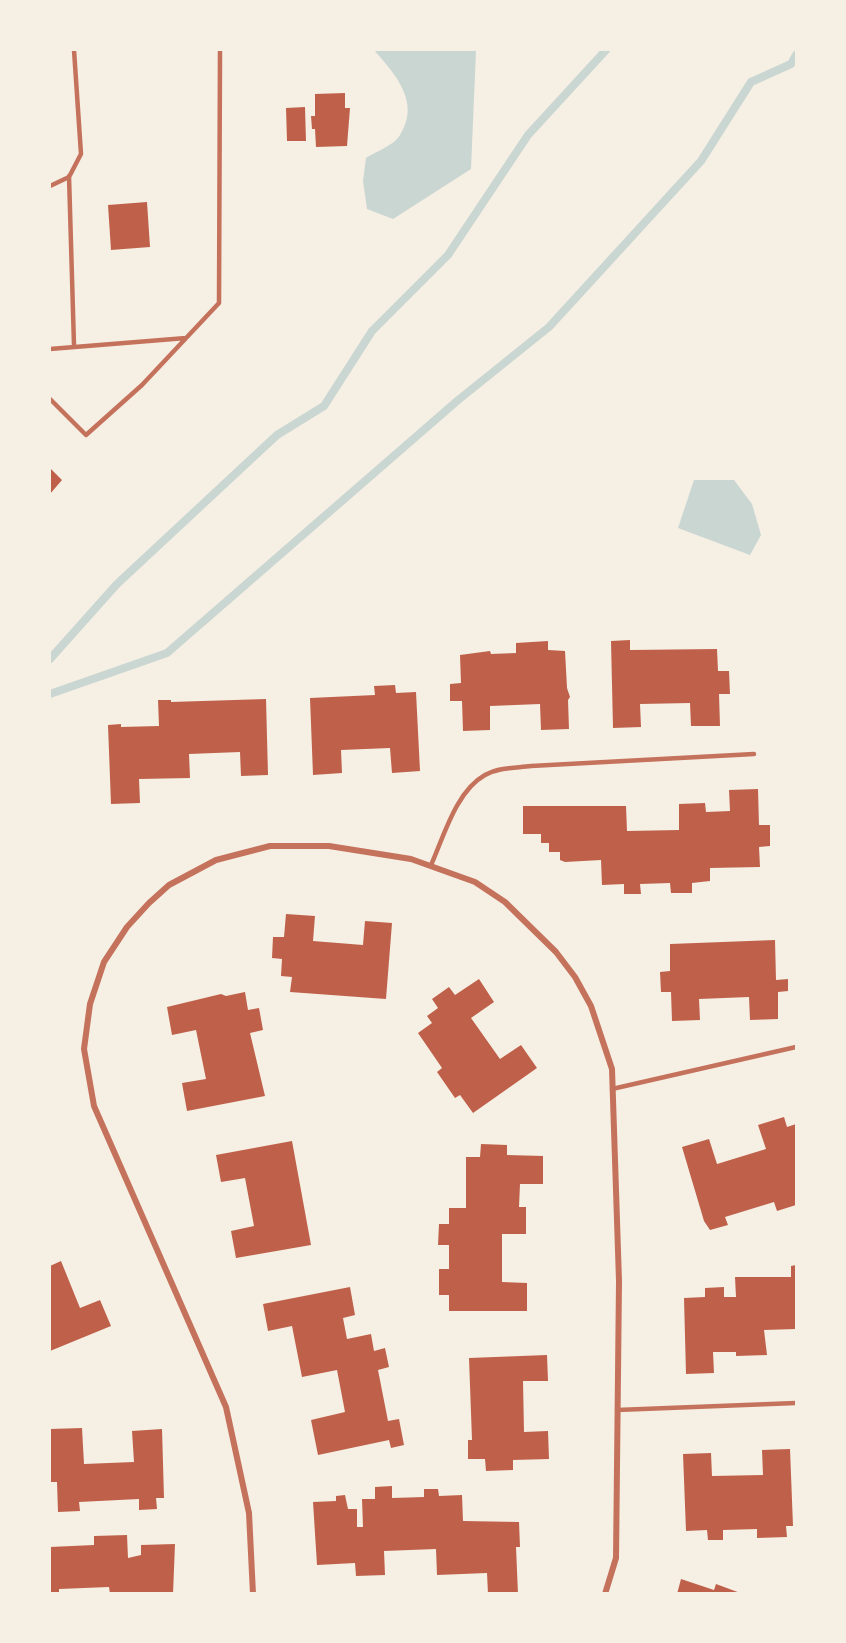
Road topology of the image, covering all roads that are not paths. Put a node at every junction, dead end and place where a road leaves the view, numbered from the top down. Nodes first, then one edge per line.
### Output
1 (74, 50) edge
2 (220, 50) edge
3 (69, 176) junction
4 (50, 186) edge
5 (186, 338) junction
6 (74, 345) junction
7 (50, 350) edge
8 (50, 399) edge
9 (754, 754) dead end
10 (431, 865) junction
11 (796, 1047) edge
12 (612, 1089) junction
13 (796, 1404) edge
14 (617, 1410) junction
15 (253, 1593) edge
16 (605, 1593) edge

1 - 3 lane
2 - 5 lane
3 - 4 lane
3 - 6 lane
5 - 6 lane
5 - 8 lane
6 - 7 lane
9 - 10 lane
10 - 12 street
10 - 15 street
11 - 12 lane
12 - 14 street
13 - 14 lane
14 - 16 street

